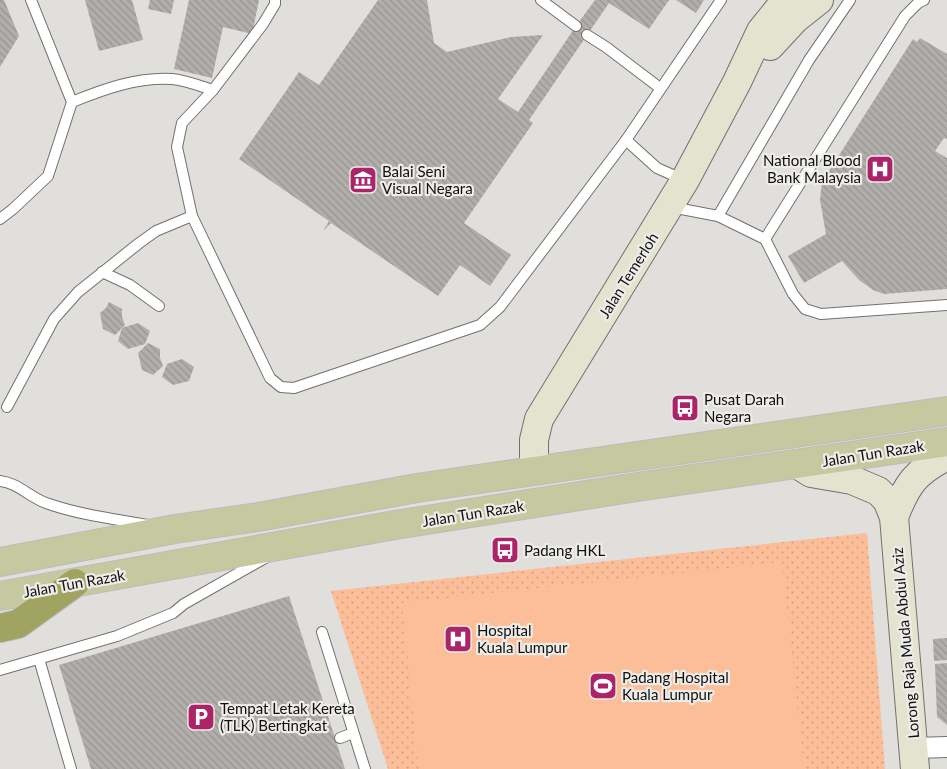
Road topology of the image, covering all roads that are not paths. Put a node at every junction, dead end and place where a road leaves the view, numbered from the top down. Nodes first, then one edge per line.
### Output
1 (31, 0) edge
2 (275, 0) edge
3 (541, 0) edge
4 (721, 0) edge
5 (786, 0) edge
6 (819, 0) edge
7 (850, 0) edge
8 (924, 0) edge
9 (576, 26) dead end
10 (587, 35) dead end
11 (737, 82) junction
12 (660, 88) junction
13 (213, 90) junction
14 (72, 102) junction
15 (626, 140) junction
16 (685, 180) junction
17 (669, 207) junction
18 (192, 216) junction
19 (718, 216) junction
20 (0, 219) edge
21 (765, 239) junction
22 (102, 272) junction
23 (947, 305) edge
24 (159, 306) dead end
25 (7, 407) dead end
26 (947, 411) edge
27 (947, 442) edge
28 (947, 456) edge
29 (797, 464) junction
30 (534, 470) junction
31 (0, 481) edge
32 (894, 517) junction
33 (175, 529) junction
34 (288, 545) junction
35 (0, 562) edge
36 (75, 583) junction
37 (0, 596) edge
38 (0, 628) edge
39 (322, 632) dead end
40 (39, 658) junction
41 (0, 670) edge
42 (354, 733) junction
43 (340, 738) dead end
44 (947, 747) edge
45 (915, 759) edge
46 (71, 769) edge
47 (365, 769) edge

1 - 14 lane
2 - 13 lane
3 - 9 lane
4 - 12 lane
5 - 11 street, Jalan Temerloh
6 - 11 street, Jalan Temerloh
7 - 19 lane
8 - 21 lane
10 - 12 lane
11 - 16 street, Jalan Temerloh
12 - 15 lane
13 - 14 lane
13 - 18 lane
14 - 20 lane
15 - 16 lane
15 - 18 lane
16 - 17 street, Jalan Temerloh
17 - 19 lane
17 - 30 street, Jalan Temerloh
18 - 22 lane
19 - 21 lane
21 - 23 lane
22 - 24 lane
22 - 25 lane
26 - 30 main road, Jalan Tun Razak
27 - 29 main road, Jalan Tun Razak
28 - 32 street, Lorong Raja Muda Abdul Aziz
29 - 32 street, Lorong Raja Muda Abdul Aziz
29 - 34 main road, Jalan Tun Razak
30 - 33 main road, Jalan Tun Razak
31 - 33 lane
32 - 45 street, Lorong Raja Muda Abdul Aziz
33 - 35 main road, Jalan Tun Razak
34 - 36 main road, Jalan Tun Razak
34 - 40 lane
36 - 37 main road, Jalan Tun Razak
36 - 38 highway
39 - 42 lane
40 - 41 lane
40 - 46 lane
42 - 43 lane
42 - 47 lane
44 - 45 street

